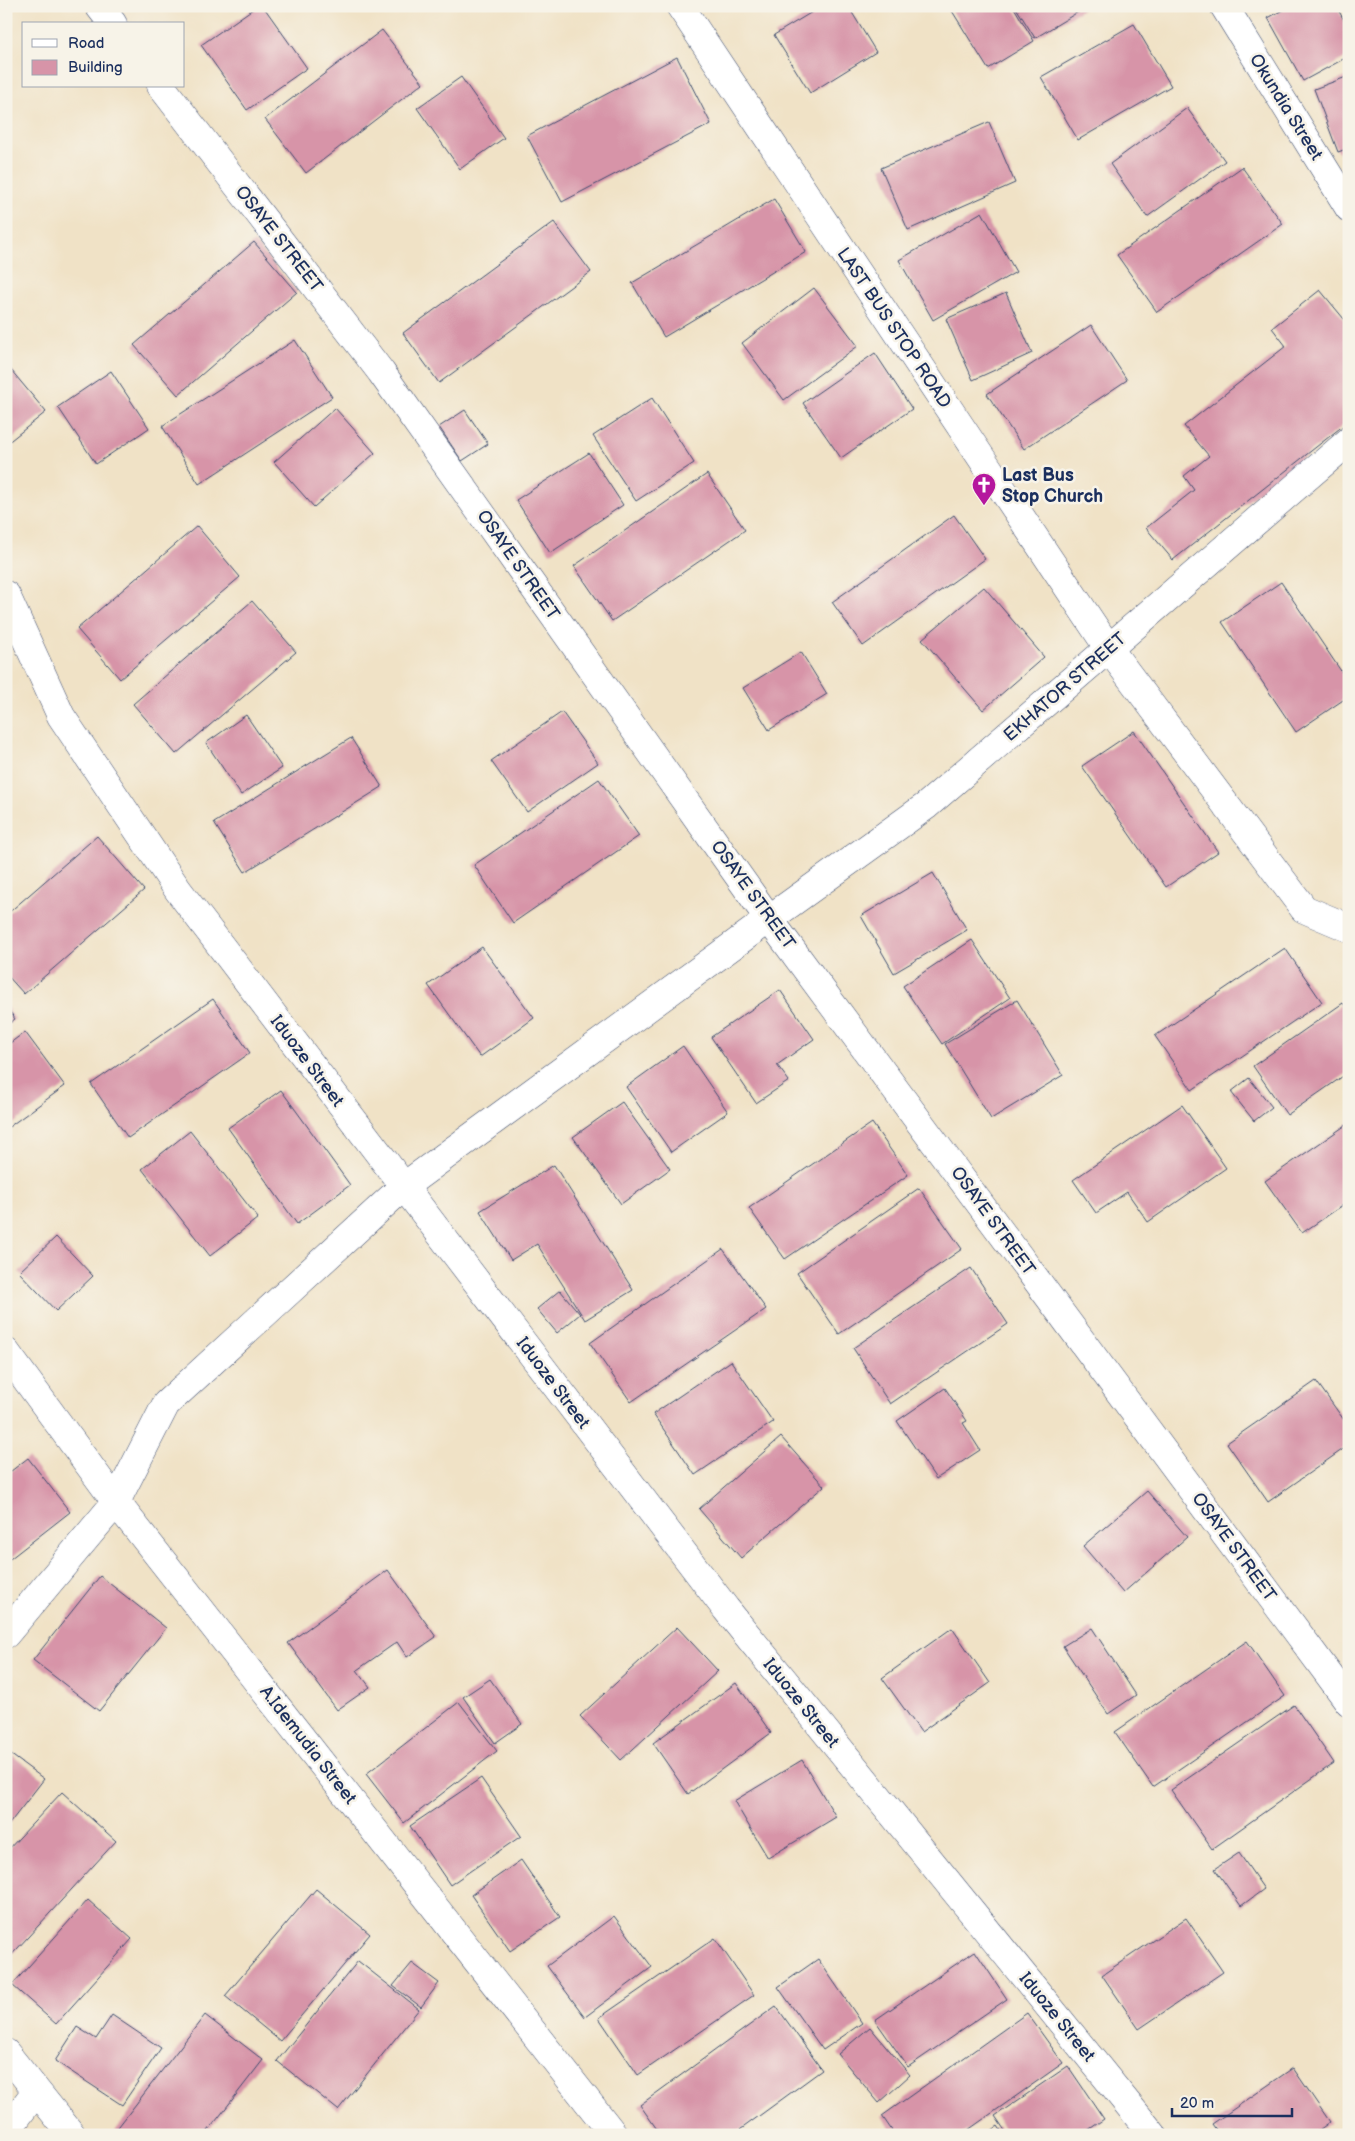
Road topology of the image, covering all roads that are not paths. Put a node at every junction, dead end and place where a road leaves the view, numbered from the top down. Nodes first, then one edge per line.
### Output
1 (99, 6) edge
2 (680, 6) edge
3 (1224, 6) edge
4 (111, 22) edge
5 (163, 88) edge
6 (1349, 208) edge
7 (1349, 441) edge
8 (6, 595) edge
9 (1109, 649) junction
10 (769, 918) junction
11 (1349, 928) edge
12 (403, 1187) junction
13 (6, 1352) edge
14 (116, 1502) junction
15 (6, 1634) edge
16 (1349, 1702) edge
17 (6, 2053) edge
18 (36, 2091) junction
19 (6, 2132) edge
20 (72, 2135) edge
21 (614, 2135) edge
22 (1153, 2135) edge

1 - 4 street
2 - 9 street, LAST BUS STOP ROAD
3 - 6 street, Okundia Street
5 - 10 street, OSAYE STREET
7 - 9 street, EKHATOR STREET
8 - 12 street, Iduoze Street
9 - 10 street, EKHATOR STREET
9 - 11 street, LAST BUS STOP ROAD
10 - 12 street, EKHATOR STREET
10 - 16 street, OSAYE STREET
12 - 14 street, EKHATOR STREET
12 - 22 street, Iduoze Street
13 - 14 street, A.Idemudia Street
14 - 15 street, EKHATOR STREET
14 - 21 street, A.Idemudia Street
17 - 18 street
18 - 19 street
18 - 20 street

